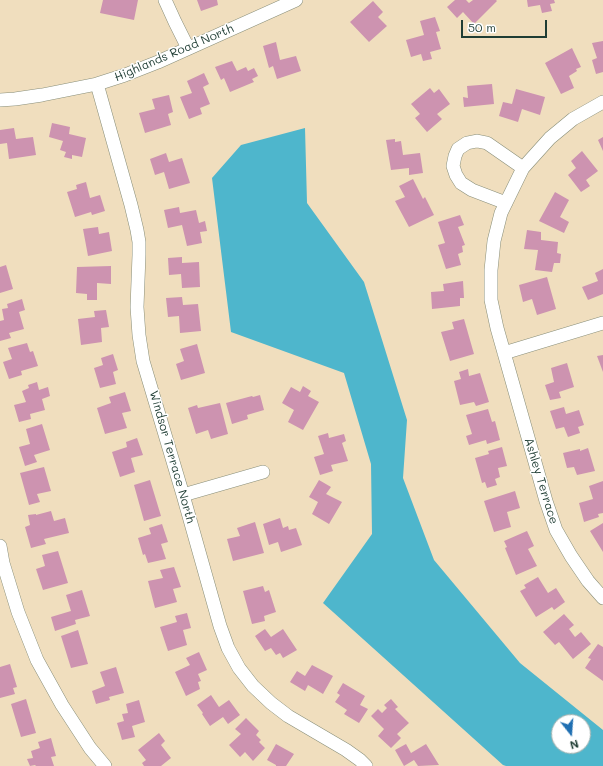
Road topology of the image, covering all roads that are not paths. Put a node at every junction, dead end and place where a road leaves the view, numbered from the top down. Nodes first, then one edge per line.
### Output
1 (165, 0) edge
2 (296, 0) edge
3 (188, 48) junction
4 (97, 84) junction
5 (0, 100) edge
6 (603, 102) edge
7 (523, 168) junction
8 (506, 203) junction
9 (603, 323) edge
10 (504, 353) junction
11 (264, 472) dead end
12 (183, 495) junction
13 (0, 546) edge
14 (603, 598) edge
15 (105, 766) edge
16 (366, 766) edge

1 - 3 street
2 - 3 street, Highlands Road North
3 - 4 street, Highlands Road North
4 - 5 street, Highlands Road North
4 - 12 street, Windsor Terrace North
6 - 7 street, Ashley Terrace
7 - 8 street, Ashley Terrace
7 - 8 street
8 - 10 street, Ashley Terrace
9 - 10 street
10 - 14 street, Ashley Terrace
11 - 12 street
12 - 16 street, Windsor Terrace North
13 - 15 street

